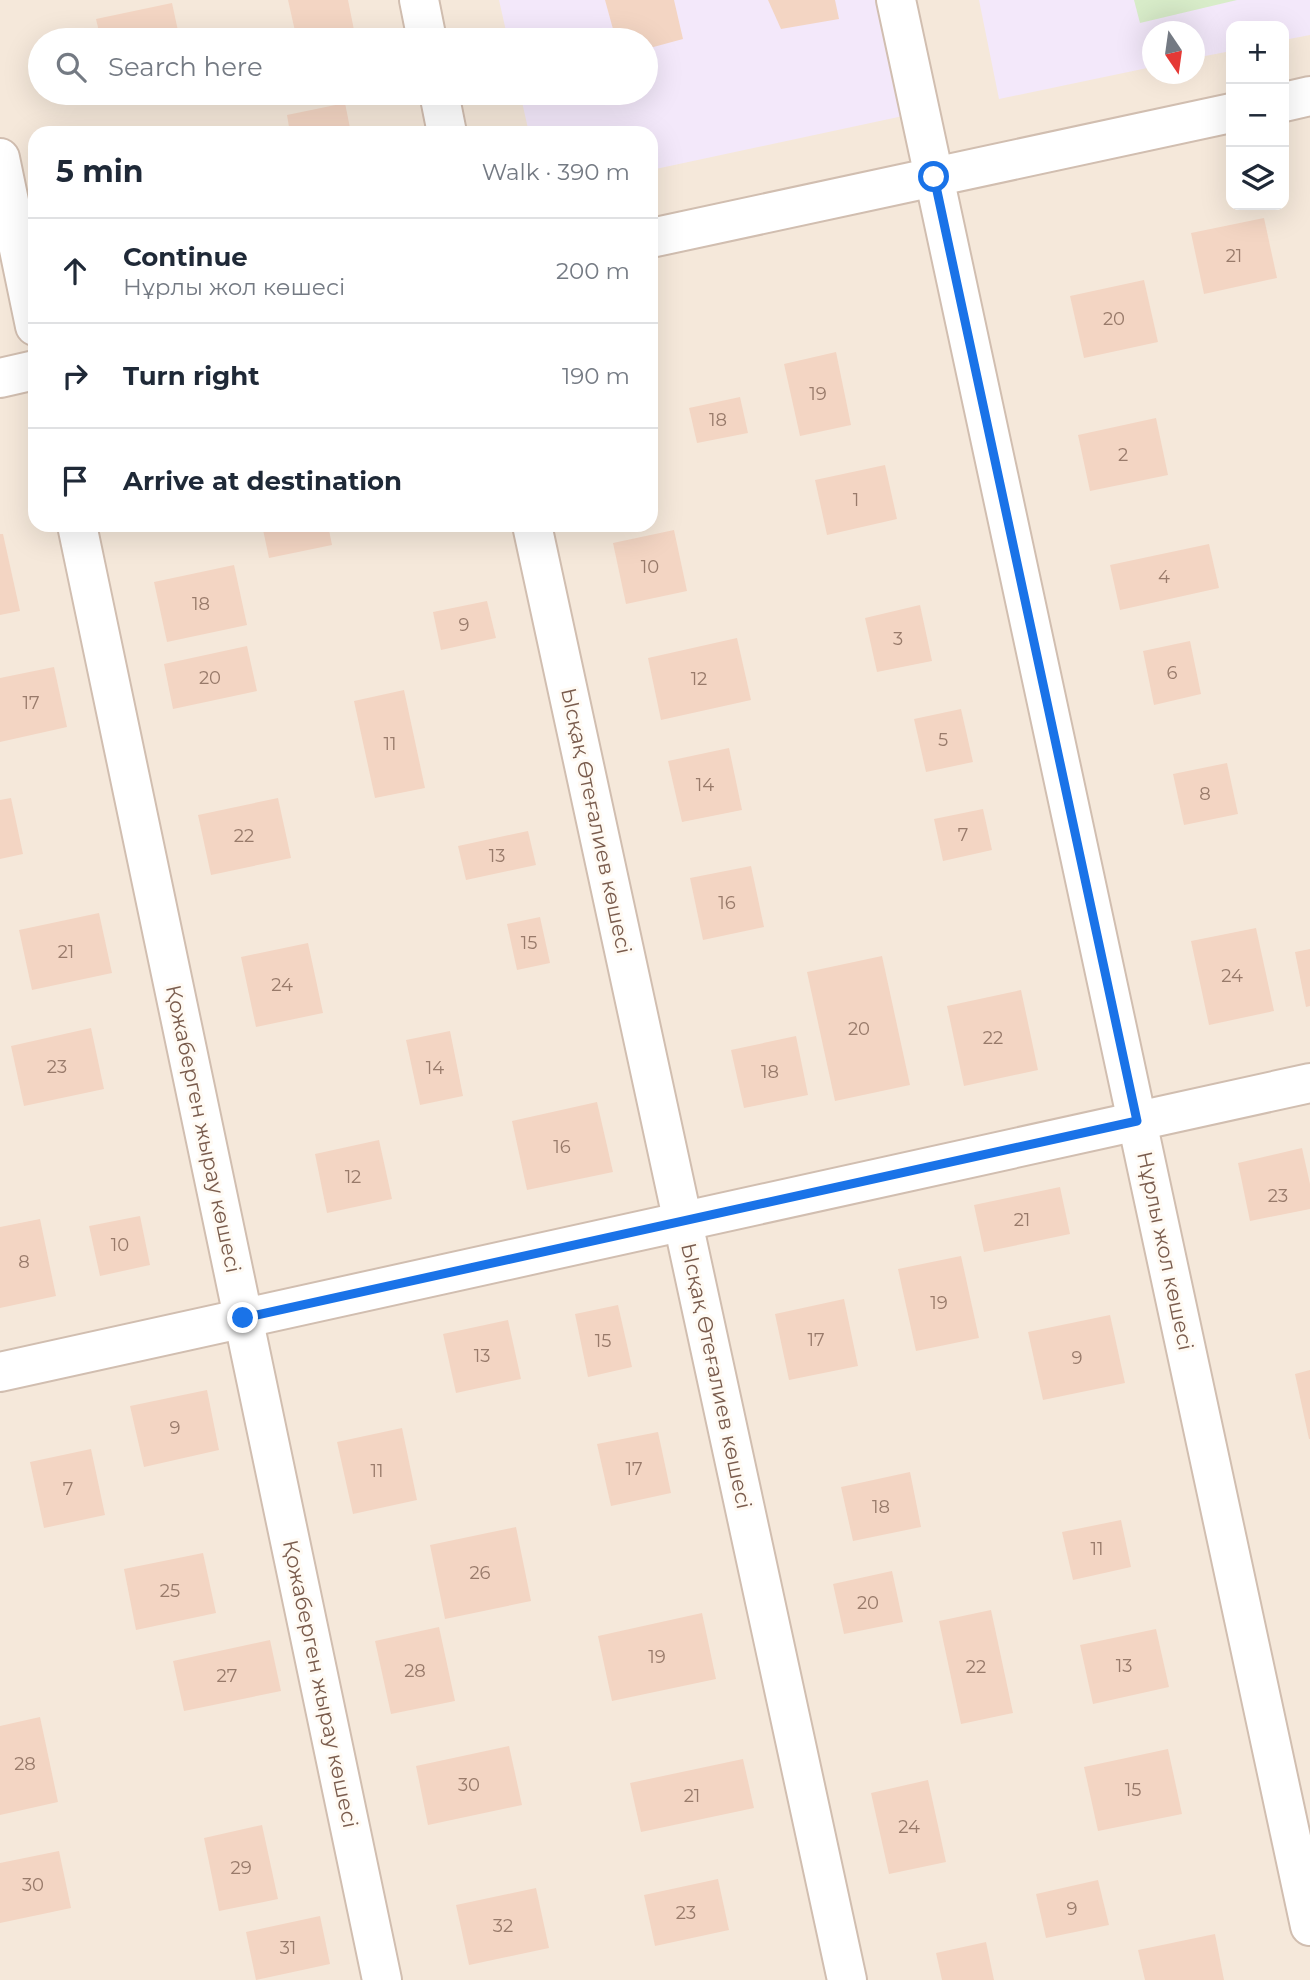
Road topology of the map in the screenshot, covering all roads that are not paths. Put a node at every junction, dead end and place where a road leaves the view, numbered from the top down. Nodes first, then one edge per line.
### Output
1 (419, 0) edge
2 (896, 0) edge
3 (425, 28) edge
4 (1310, 96) edge
5 (1289, 101) edge
6 (441, 105) edge
7 (1226, 114) edge
8 (446, 126) edge
9 (0, 159) edge
10 (934, 177) junction
11 (658, 236) edge
12 (28, 293) edge
13 (28, 372) edge
14 (0, 378) edge
15 (78, 532) edge
16 (534, 532) edge
17 (1310, 1083) edge
18 (1137, 1121) junction
19 (683, 1221) junction
20 (243, 1318) junction
21 (0, 1372) edge
22 (1310, 1926) edge
23 (382, 1980) edge
24 (847, 1980) edge

1 - 3 street
2 - 10 street, Нұрлы жол көшесі
4 - 5 street
6 - 8 street
7 - 10 street
9 - 12 street
10 - 11 street
10 - 18 street, Нұрлы жол көшесі
13 - 14 street
15 - 20 street, Қожаберген жырау көшесі
16 - 19 street, Ысқақ Өтеғалиев көшесі
17 - 18 street
18 - 19 street
18 - 22 street, Нұрлы жол көшесі
19 - 20 street
19 - 24 street, Ысқақ Өтеғалиев көшесі
20 - 21 street
20 - 23 street, Қожаберген жырау көшесі

